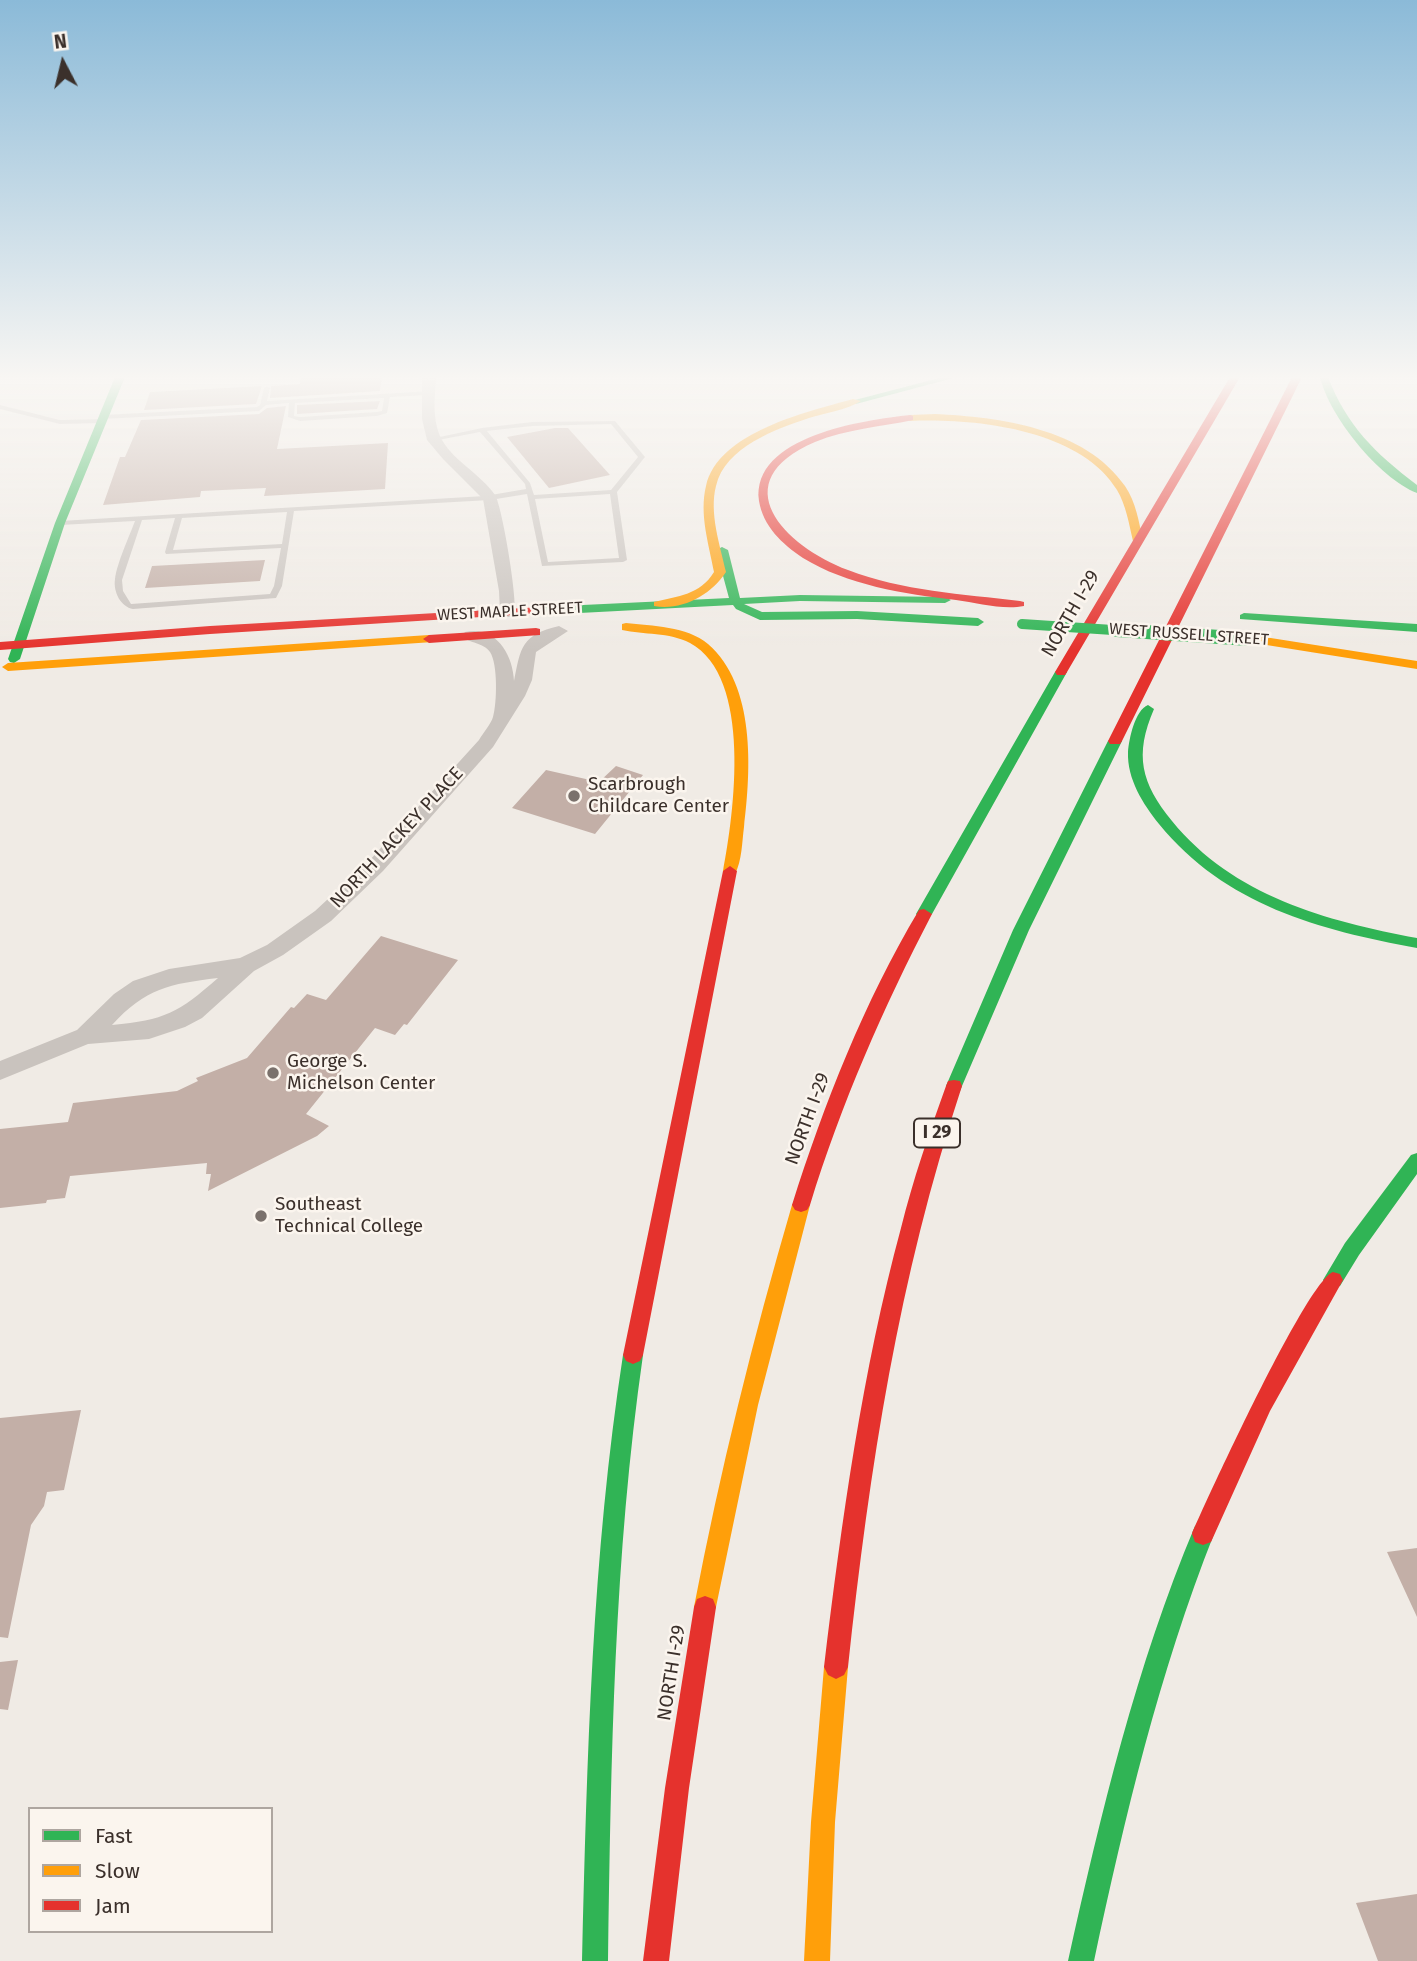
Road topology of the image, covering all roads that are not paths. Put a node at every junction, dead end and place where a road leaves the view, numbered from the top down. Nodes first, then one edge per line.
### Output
1 (82, 469) edge
2 (461, 469) edge
3 (514, 469) edge
4 (632, 469) edge
5 (719, 469) edge
6 (772, 469) edge
7 (1102, 469) edge
8 (1181, 469) edge
9 (1250, 469) edge
10 (1389, 469) edge
11 (1417, 490) edge
12 (613, 492) junction
13 (531, 494) junction
14 (489, 498) junction
15 (291, 510) junction
16 (712, 510) junction
17 (179, 516) junction
18 (139, 519) junction
19 (60, 523) junction
20 (1138, 541) junction
21 (285, 545) junction
22 (47, 564) junction
23 (15, 599) dead end
24 (735, 599) junction
25 (658, 604) junction
26 (1086, 608) dead end
27 (1112, 610) dead end
28 (508, 612) junction
29 (1165, 613) dead end
30 (1191, 614) dead end
31 (793, 617) junction
32 (1237, 617) dead end
33 (726, 620) dead end
34 (688, 623) dead end
35 (1417, 628) edge
36 (566, 630) joint
37 (471, 636) junction
38 (1250, 639) junction
39 (20, 644) junction
40 (0, 646) edge
41 (1417, 648) edge
42 (1157, 652) junction
43 (1417, 664) edge
44 (4, 671) edge
45 (502, 720) junction
46 (1417, 943) edge
47 (246, 965) junction
48 (85, 1036) junction
49 (0, 1072) edge
50 (1417, 1160) edge
51 (596, 1961) edge
52 (656, 1961) edge
53 (817, 1961) edge
54 (1081, 1961) edge

1 - 19 main road
2 - 14 street
3 - 13 lane
4 - 12 lane
5 - 16 main road
6 - 24 main road, WEST MAPLE STREET
7 - 20 main road, WEST MAPLE STREET
8 - 20 main road, NORTH I-29
9 - 42 main road, I 29
10 - 11 main road
12 - 13 lane
12 - 13 lane
13 - 14 lane
14 - 15 lane
14 - 28 street
15 - 17 lane
15 - 21 lane
16 - 24 main road
16 - 25 main road
17 - 18 lane
17 - 21 lane
18 - 19 lane
18 - 21 lane
19 - 22 main road
20 - 52 main road, NORTH I-29
22 - 23 main road
22 - 39 main road
24 - 25 main road, WEST MAPLE STREET
24 - 31 main road
25 - 28 main road, WEST MAPLE STREET
26 - 27 main road, WEST RUSSELL STREET
28 - 39 main road, WEST MAPLE STREET
29 - 30 main road, WEST RUSSELL STREET
31 - 33 main road
31 - 38 main road, WEST RUSSELL STREET, bridge
32 - 35 main road, WEST RUSSELL STREET
34 - 51 main road
36 - 37 main road, WEST MAPLE STREET
36 - 45 street, NORTH LACKEY PLACE
37 - 44 main road, WEST MAPLE STREET
37 - 45 street
38 - 41 main road, WEST RUSSELL STREET
38 - 43 main road
39 - 40 main road, WEST MAPLE STREET
39 - 44 main road
42 - 46 main road
42 - 53 main road, I 29
45 - 47 street, NORTH LACKEY PLACE
47 - 48 street, NORTH LACKEY PLACE
47 - 48 street, NORTH LACKEY PLACE
48 - 49 street, NORTH LACKEY PLACE
50 - 54 main road

